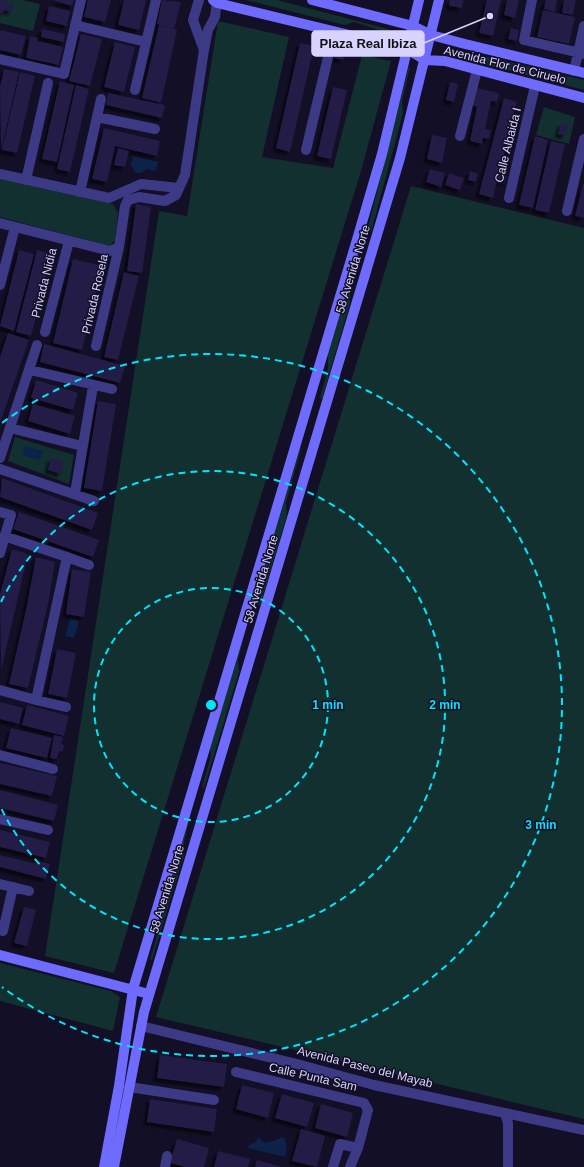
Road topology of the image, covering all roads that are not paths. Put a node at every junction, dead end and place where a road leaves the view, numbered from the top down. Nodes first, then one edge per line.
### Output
1 (81, 0) edge
2 (156, 0) edge
3 (199, 0) edge
4 (312, 0) edge
5 (419, 0) edge
6 (439, 0) edge
7 (532, 0) edge
8 (216, 1) edge
9 (75, 25) junction
10 (413, 26) junction
11 (584, 26) edge
12 (334, 32) junction
13 (431, 35) junction
14 (146, 42) junction
15 (407, 49) junction
16 (204, 50) junction
17 (580, 55) edge
18 (0, 59) edge
19 (425, 60) junction
20 (477, 70) junction
21 (579, 72) edge
22 (48, 83) dead end
23 (535, 86) junction
24 (135, 90) dead end
25 (584, 98) edge
26 (101, 99) dead end
27 (97, 117) junction
28 (155, 129) dead end
29 (460, 136) dead end
30 (584, 139) edge
31 (306, 150) dead end
32 (0, 174) edge
33 (26, 180) junction
34 (179, 188) junction
35 (80, 192) junction
36 (509, 198) dead end
37 (567, 211) dead end
38 (0, 223) edge
39 (15, 227) junction
40 (69, 241) junction
41 (356, 243) junction
42 (119, 247) junction
43 (373, 248) junction
44 (0, 285) edge
45 (45, 332) dead end
46 (36, 345) dead end
47 (96, 346) dead end
48 (30, 370) junction
49 (93, 386) junction
50 (112, 389) dead end
51 (10, 428) junction
52 (298, 436) junction
53 (316, 440) junction
54 (82, 446) junction
55 (0, 458) edge
56 (0, 469) edge
57 (75, 494) junction
58 (94, 501) dead end
59 (0, 512) edge
60 (4, 536) junction
61 (0, 552) edge
62 (67, 557) junction
63 (89, 565) dead end
64 (244, 616) junction
65 (262, 622) junction
66 (0, 690) edge
67 (36, 700) junction
68 (66, 707) dead end
69 (0, 755) edge
70 (53, 769) dead end
71 (191, 797) junction
72 (208, 803) junction
73 (0, 818) edge
74 (48, 830) dead end
75 (0, 884) edge
76 (13, 887) junction
77 (29, 891) dead end
78 (3, 931) dead end
79 (0, 955) edge
80 (133, 989) junction
81 (149, 994) junction
82 (141, 1026) junction
83 (236, 1072) dead end
84 (129, 1087) junction
85 (214, 1100) dead end
86 (505, 1113) junction
87 (584, 1130) edge
88 (358, 1148) junction
89 (168, 1156) dead end
90 (104, 1167) edge
91 (114, 1167) edge
92 (165, 1167) edge
93 (333, 1167) edge
94 (350, 1167) edge
95 (509, 1167) edge

1 - 9 street
2 - 14 street
3 - 16 street
4 - 10 main road, Avenida Flor de Ciruelo
5 - 10 main road, 58 Avenida Norte
6 - 13 main road, 58 Avenida Norte
7 - 17 street
8 - 12 main road, Avenida Flor de Ciruelo
8 - 16 street
9 - 14 street
9 - 18 street
10 - 13 main road, Avenida Flor de Ciruelo
10 - 15 main road, 58 Avenida Norte
11 - 17 street
12 - 15 main road, Avenida Flor de Ciruelo
12 - 31 street
13 - 19 main road, 58 Avenida Norte
13 - 21 main road, Avenida Flor de Ciruelo
14 - 24 street
15 - 19 main road, Avenida Flor de Ciruelo
15 - 41 main road, 58 Avenida Norte
16 - 34 street
17 - 21 street
19 - 20 main road, Avenida Flor de Ciruelo
19 - 43 main road, 58 Avenida Norte
20 - 23 main road, Avenida Flor de Ciruelo
20 - 29 street
22 - 33 street
23 - 25 main road, Avenida Flor de Ciruelo
23 - 36 street, Calle Albaida I
26 - 27 street
27 - 28 street
27 - 35 street
30 - 37 street
32 - 33 street
33 - 35 street
34 - 35 street
34 - 42 street, Privada Rosela
38 - 39 street
39 - 40 street
39 - 44 street
40 - 42 street
40 - 45 street, Privada Nidia
41 - 43 main road
41 - 52 main road, 58 Avenida Norte
42 - 47 street, Privada Rosela
43 - 53 main road, 58 Avenida Norte
46 - 48 street
48 - 49 street
48 - 51 street
49 - 50 street
49 - 54 street
51 - 54 street
51 - 55 street
52 - 53 main road
52 - 64 main road, 58 Avenida Norte
53 - 65 main road, 58 Avenida Norte
54 - 57 street
56 - 57 street
57 - 58 street
59 - 60 street
60 - 61 street
60 - 62 street
62 - 63 street
62 - 67 street
64 - 65 main road
64 - 71 main road, 58 Avenida Norte
65 - 72 main road, 58 Avenida Norte
66 - 67 street
67 - 68 street
69 - 70 street
71 - 72 main road
71 - 80 main road, 58 Avenida Norte
72 - 81 main road, 58 Avenida Norte
73 - 74 street
75 - 76 street
76 - 77 street
76 - 78 street
79 - 80 main road
80 - 81 main road
80 - 90 main road, 58 Avenida Norte
81 - 82 main road, 58 Avenida Norte
82 - 84 main road, 58 Avenida Norte
82 - 86 street, Avenida Paseo del Mayab
83 - 88 street, Calle Punta Sam
84 - 85 street
84 - 91 main road, 58 Avenida Norte
86 - 87 street, Avenida Paseo del Mayab
86 - 95 street
88 - 93 street
88 - 94 street, Calle Punta Sam
89 - 92 street

